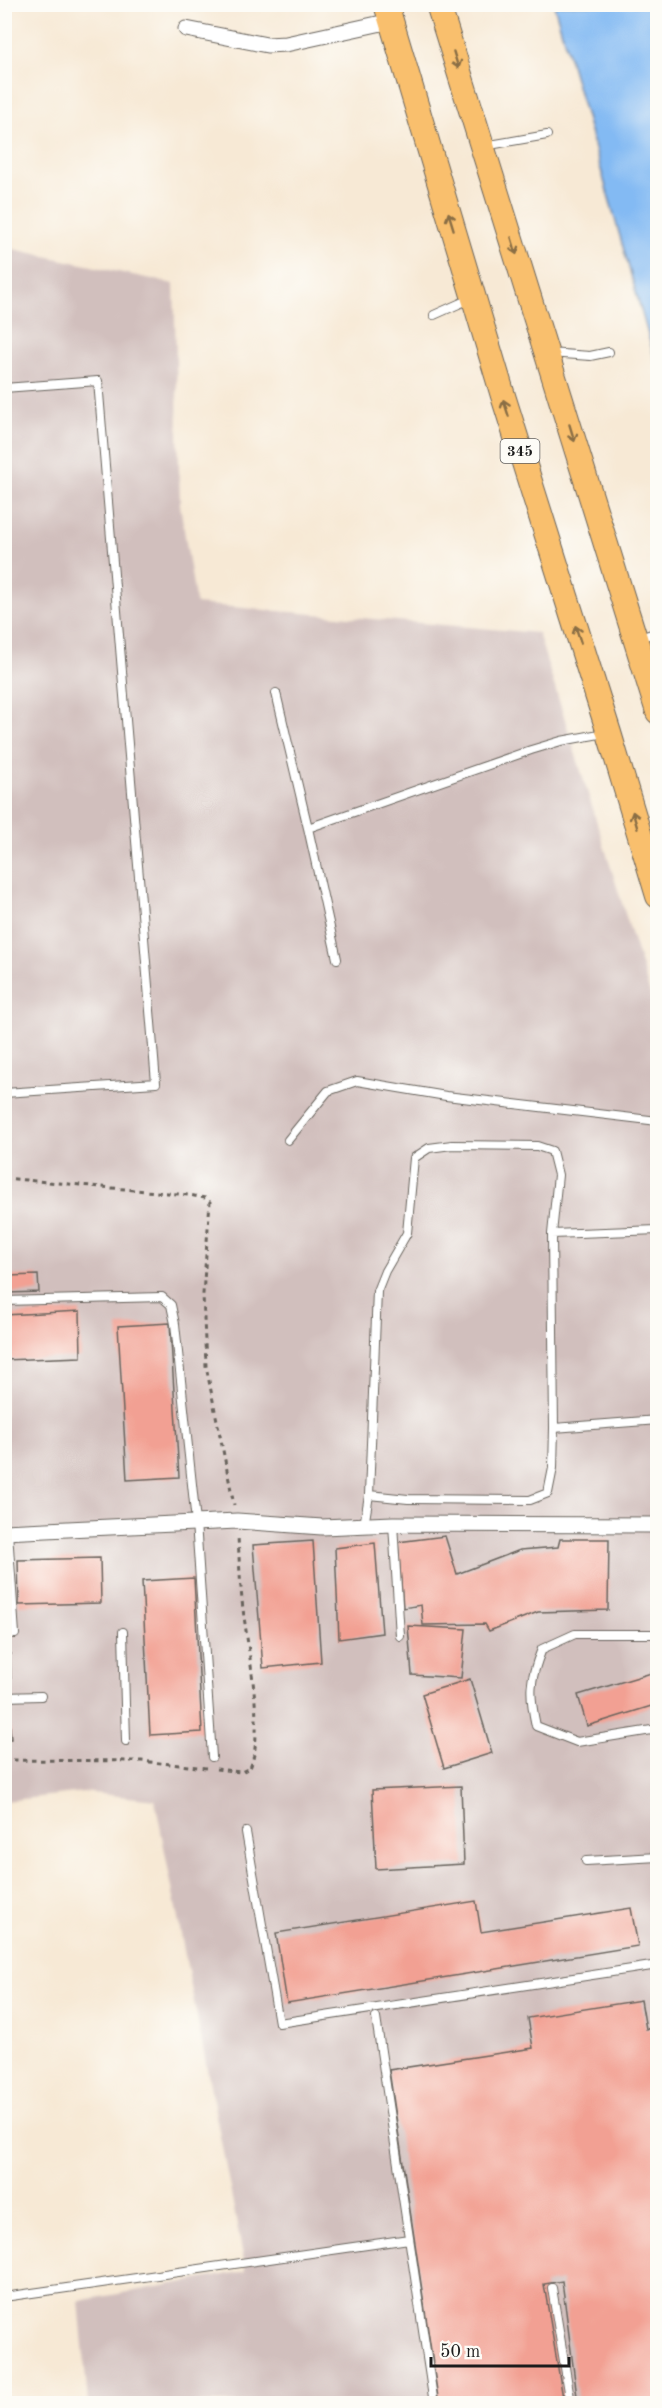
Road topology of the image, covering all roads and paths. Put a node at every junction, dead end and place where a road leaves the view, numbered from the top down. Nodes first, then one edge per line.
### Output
1 (438, 4) edge
2 (388, 13) edge
3 (186, 29) dead end
4 (547, 135) dead end
5 (483, 146) junction
6 (473, 297) junction
7 (434, 315) dead end
8 (609, 352) dead end
9 (548, 353) junction
10 (4, 388) edge
11 (646, 636) edge
12 (654, 687) edge
13 (276, 693) dead end
14 (657, 712) edge
15 (609, 733) junction
16 (308, 828) junction
17 (657, 896) edge
18 (337, 959) dead end
19 (4, 1093) edge
20 (657, 1121) edge
21 (288, 1140) dead end
22 (657, 1230) edge
23 (552, 1234) junction
24 (4, 1301) edge
25 (657, 1420) edge
26 (554, 1428) junction
27 (369, 1495) junction
28 (196, 1522) junction
29 (393, 1524) junction
30 (657, 1525) edge
31 (364, 1526) junction
32 (6, 1532) edge
33 (123, 1632) dead end
34 (15, 1634) dead end
35 (657, 1634) edge
36 (400, 1636) dead end
37 (41, 1696) dead end
38 (4, 1697) edge
39 (657, 1729) edge
40 (126, 1741) dead end
41 (212, 1757) dead end
42 (246, 1832) dead end
43 (657, 1857) edge
44 (586, 1861) dead end
45 (657, 1965) edge
46 (376, 2018) dead end
47 (409, 2239) junction
48 (552, 2288) dead end
49 (4, 2297) edge
50 (434, 2403) edge
51 (571, 2403) edge

1 -> 5 main road
2 - 3 street
6 -> 2 main road, 345
4 - 5 lane
5 -> 9 main road
6 - 7 lane
15 -> 6 main road, 345
8 - 9 lane
9 -> 11 main road
10 - 19 lane
11 - 12 main road
12 - 14 main road
13 - 16 lane
15 - 16 lane
17 -> 15 main road, 345
16 - 18 lane
20 - 21 lane
22 - 23 lane
23 - 26 lane
23 - 27 lane
24 - 28 lane
25 - 26 lane
26 - 27 lane
27 - 31 lane
28 - 31 street
28 - 32 street
28 - 41 lane
29 - 30 street
29 - 31 street
29 - 36 lane
32 - 34 lane
33 - 40 lane
35 - 39 lane
37 - 38 lane
42 - 45 lane
43 - 44 lane
46 - 47 lane
47 - 49 lane
47 - 50 lane
48 - 51 lane

